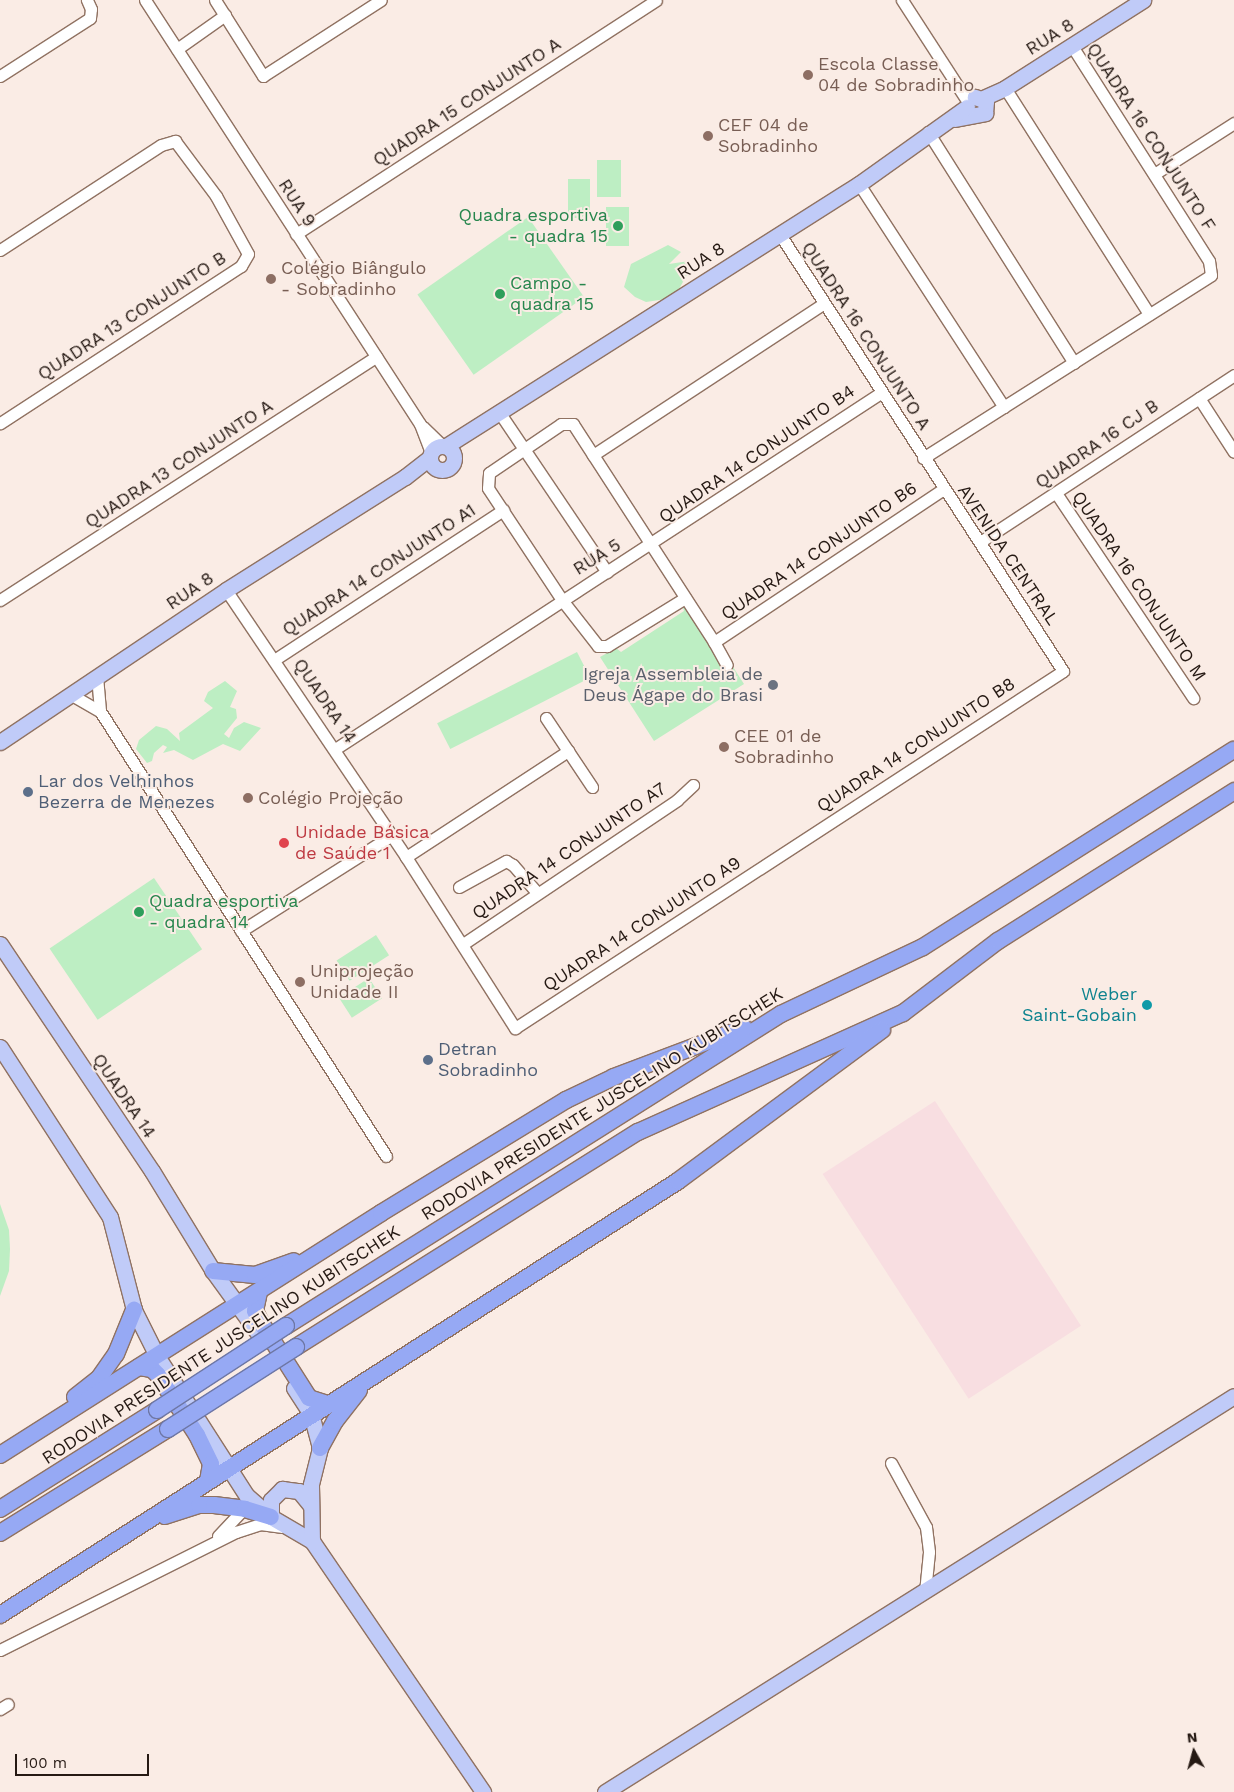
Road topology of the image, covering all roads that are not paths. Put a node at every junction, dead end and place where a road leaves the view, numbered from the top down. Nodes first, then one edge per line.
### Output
1 (87, 0) edge
2 (145, 0) edge
3 (215, 0) edge
4 (381, 0) edge
5 (656, 0) edge
6 (902, 0) edge
7 (1143, 0) edge
8 (225, 15) junction
9 (1072, 46) junction
10 (177, 49) junction
11 (0, 76) edge
12 (1003, 89) junction
13 (976, 104) junction
14 (1234, 123) edge
15 (928, 132) junction
16 (1156, 174) junction
17 (859, 184) junction
18 (779, 233) junction
19 (296, 234) junction
20 (0, 250) edge
21 (823, 304) junction
22 (1149, 314) junction
23 (376, 357) junction
24 (1074, 362) junction
25 (1234, 375) edge
26 (882, 392) junction
27 (1199, 398) junction
28 (1004, 407) junction
29 (499, 412) junction
30 (0, 423) edge
31 (525, 449) junction
32 (1234, 452) edge
33 (439, 454) junction
34 (593, 455) junction
35 (923, 458) junction
36 (943, 489) junction
37 (1056, 493) junction
38 (503, 510) junction
39 (980, 542) junction
40 (651, 545) junction
41 (607, 572) junction
42 (226, 590) junction
43 (685, 598) junction
44 (0, 600) edge
45 (562, 600) junction
46 (714, 642) junction
47 (274, 660) junction
48 (727, 665) dead end
49 (1063, 671) joint
50 (97, 676) junction
51 (70, 694) junction
52 (1193, 698) dead end
53 (98, 707) junction
54 (546, 718) dead end
55 (0, 742) edge
56 (335, 749) junction
57 (1234, 750) edge
58 (568, 751) junction
59 (693, 785) dead end
60 (592, 787) dead end
61 (1234, 791) edge
62 (392, 835) junction
63 (789, 849) joint
64 (406, 857) junction
65 (460, 887) dead end
66 (538, 893) junction
67 (242, 931) junction
68 (0, 944) edge
69 (463, 944) junction
70 (903, 1013) junction
71 (781, 1014) junction
72 (515, 1028) joint
73 (0, 1047) edge
74 (386, 1156) dead end
75 (381, 1213) junction
76 (213, 1271) junction
77 (259, 1292) junction
78 (239, 1304) junction
79 (134, 1310) junction
80 (157, 1356) junction
81 (139, 1367) junction
82 (373, 1375) junction
83 (1234, 1396) edge
84 (302, 1399) junction
85 (328, 1404) junction
86 (311, 1414) junction
87 (296, 1424) junction
88 (18, 1444) junction
89 (320, 1448) junction
90 (0, 1455) edge
91 (891, 1463) dead end
92 (229, 1467) junction
93 (208, 1481) junction
94 (248, 1505) junction
95 (311, 1506) junction
96 (0, 1510) edge
97 (271, 1517) junction
98 (135, 1528) junction
99 (288, 1529) junction
100 (0, 1533) edge
101 (312, 1542) junction
102 (208, 1546) junction
103 (926, 1592) junction
104 (0, 1615) edge
105 (0, 1650) edge
106 (483, 1792) edge
107 (605, 1792) edge

1 - 11 street
2 - 10 street, RUA 9
3 - 8 street
4 - 8 street
5 - 19 street, QUADRA 15 CONJUNTO A
6 - 13 street
7 - 9 main road, RUA 8
8 - 10 street
9 - 12 main road, RUA 8
9 - 16 street, QUADRA 16 CONJUNTO F
10 - 19 street, RUA 9
12 - 13 main road, RUA 8
12 - 22 street
13 - 15 main road, RUA 8
14 - 16 street
15 - 17 main road, RUA 8
15 - 24 street
16 - 22 street, QUADRA 16 CONJUNTO F
17 - 18 main road, RUA 8
17 - 28 street
18 - 21 street, QUADRA 16 CONJUNTO A
18 - 29 main road, RUA 8
19 - 23 street, RUA 9
20 - 30 street, QUADRA 13 CONJUNTO B
21 - 26 street, QUADRA 16 CONJUNTO A
21 - 34 street
22 - 24 street
23 - 33 street, RUA 9
23 - 44 street, QUADRA 13 CONJUNTO A
24 - 28 street
25 - 27 street, QUADRA 16 CJ B
26 - 35 street, QUADRA 16 CONJUNTO A
26 - 40 street, QUADRA 14 CONJUNTO B4
27 - 32 street
27 - 37 street, QUADRA 16 CJ B
28 - 35 street
29 - 31 street
29 - 33 main road, RUA 8
31 - 34 street
31 - 38 street
31 - 41 street
33 - 42 main road, RUA 8
34 - 40 street
35 - 36 street, AVENIDA CENTRAL
36 - 39 street, AVENIDA CENTRAL
36 - 46 street, QUADRA 14 CONJUNTO B6
37 - 39 street, QUADRA 16 CJ B
37 - 52 street, QUADRA 16 CONJUNTO M
38 - 45 street
38 - 47 street, QUADRA 14 CONJUNTO A1
39 - 49 street, AVENIDA CENTRAL
40 - 41 street, RUA 5
40 - 43 street
41 - 45 street, RUA 5
42 - 47 street, QUADRA 14
42 - 50 main road, RUA 8
43 - 45 street
43 - 46 street
45 - 56 street, RUA 5
46 - 48 street
47 - 56 street, QUADRA 14
49 - 63 street, QUADRA 14 CONJUNTO B8
50 - 51 main road, RUA 8
50 - 53 street
51 - 53 street
51 - 55 main road, RUA 8
53 - 67 street
54 - 58 street
56 - 62 street, QUADRA 14
57 - 71 highway, RODOVIA PRESIDENTE JUSCELINO KUBITSCHEK
58 - 60 street
58 - 64 street
59 - 66 street, QUADRA 14 CONJUNTO A7
61 - 70 highway
62 - 64 street, QUADRA 14
62 - 67 street
63 - 72 street, QUADRA 14 CONJUNTO A9
64 - 69 street, QUADRA 14
65 - 66 street
66 - 69 street, QUADRA 14 CONJUNTO A7
67 - 74 street
68 - 76 main road, QUADRA 14
69 - 72 street, QUADRA 14
70 - 82 highway
70 - 100 highway, bridge
71 - 75 highway
71 - 96 highway, RODOVIA PRESIDENTE JUSCELINO KUBITSCHEK, bridge
73 - 79 main road
75 - 76 highway
75 - 77 highway
76 - 78 main road, QUADRA 14
77 - 78 highway
77 - 85 highway
78 - 80 highway
78 - 84 main road, QUADRA 14
79 - 80 main road
79 - 88 highway
80 - 81 highway
80 - 92 main road
81 - 88 highway
81 - 93 highway
82 - 85 highway
82 - 89 highway
83 - 103 main road
84 - 86 main road, QUADRA 14
84 - 87 highway
85 - 86 highway
86 - 87 highway
86 - 89 main road, QUADRA 14
87 - 92 highway
88 - 90 highway
89 - 95 main road
91 - 103 street
92 - 93 highway
92 - 94 main road
93 - 98 highway
94 - 97 highway
94 - 98 highway
94 - 102 street
95 - 97 main road
95 - 101 main road
97 - 99 main road
98 - 104 highway
99 - 101 main road
99 - 102 street
101 - 106 main road
102 - 105 street
103 - 107 main road

